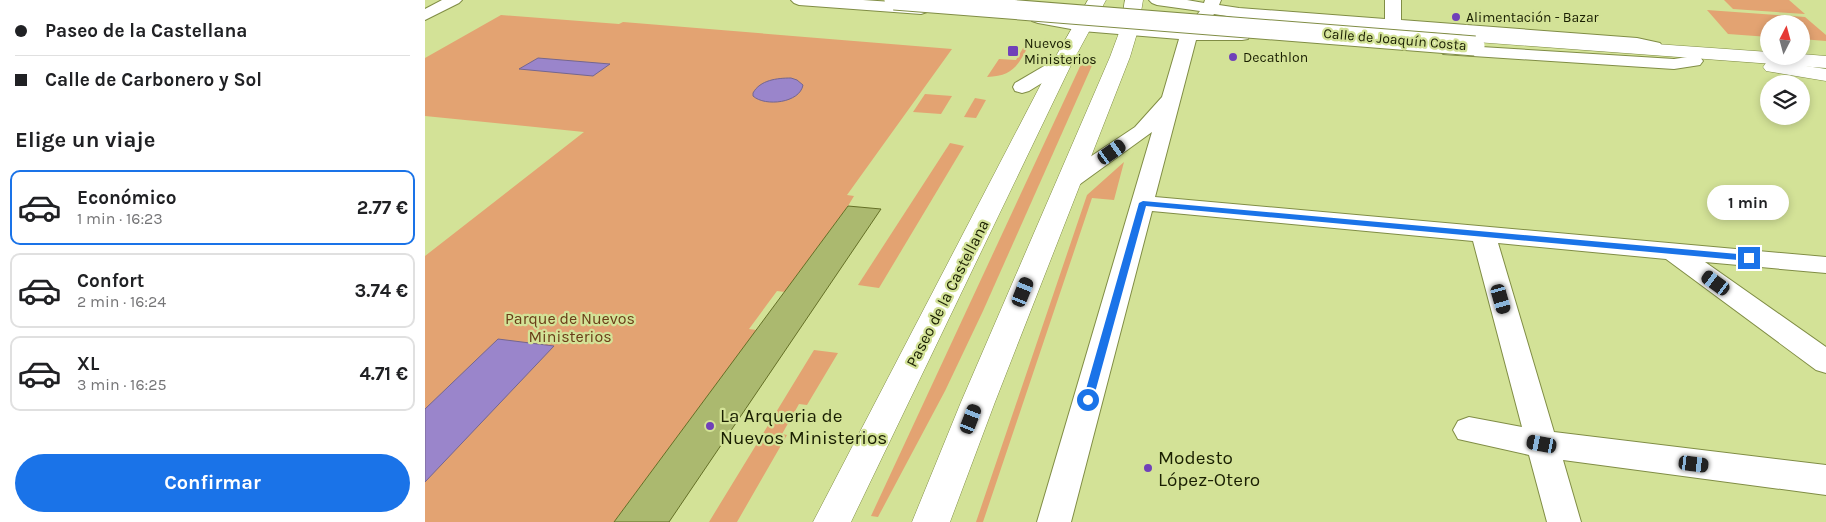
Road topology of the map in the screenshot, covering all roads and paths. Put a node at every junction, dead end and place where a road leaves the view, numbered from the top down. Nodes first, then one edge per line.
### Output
1 (441, 0) edge
2 (454, 0) edge
3 (799, 0) edge
4 (894, 0) edge
5 (989, 0) edge
6 (1045, 0) edge
7 (1157, 0) edge
8 (1393, 0) edge
9 (1211, 4) edge
10 (941, 5) edge
11 (425, 8) edge
12 (1132, 12) edge
13 (1260, 14) junction
14 (425, 15) edge
15 (1081, 15) edge
16 (1393, 24) junction
17 (1189, 35) junction
18 (1257, 36) junction
19 (1472, 42) junction
20 (1671, 51) junction
21 (1066, 56) junction
22 (1694, 61) junction
23 (1826, 62) edge
24 (1773, 67) junction
25 (1826, 71) edge
26 (1826, 75) edge
27 (1022, 87) dead end
28 (1172, 98) junction
29 (1068, 182) junction
30 (1143, 203) junction
31 (1483, 234) junction
32 (1673, 251) junction
33 (1826, 265) edge
34 (1826, 362) edge
35 (1469, 430) dead end
36 (1542, 444) junction
37 (1826, 480) edge
38 (832, 522) edge
39 (931, 522) edge
40 (1054, 522) edge
41 (1564, 522) edge

1 - 11 street
2 - 14 street
3 - 10 street, Calle de Joaquín Costa
4 - 15 main road, bridge
5 - 15 main road
6 - 15 street
7 - 9 street, Calle de Joaquín Costa
7 - 12 street
8 - 16 street
9 - 13 street, Calle de Joaquín Costa
9 - 17 street
10 - 15 street, Calle de Joaquín Costa
12 - 15 street, Calle de Joaquín Costa
12 - 17 street, Calle de Joaquín Costa
12 - 29 main road
13 - 16 street, Calle de Joaquín Costa
13 - 18 street
15 - 19 main road, Calle de Joaquín Costa, bridge
15 - 21 main road, Paseo de la Castellana
16 - 20 street, Calle de Joaquín Costa
17 - 18 street, Calle de Joaquín Costa
17 - 28 street
18 - 22 street, Calle de Joaquín Costa
19 - 20 main road, Calle de Joaquín Costa
19 - 22 main road, Calle de Joaquín Costa
20 - 23 main road, Calle de Joaquín Costa
21 - 27 street
21 - 38 main road, Paseo de la Castellana
22 - 24 main road, Calle de Joaquín Costa
24 - 25 main road, Calle de Joaquín Costa
24 - 26 main road
28 - 29 street
28 - 30 street
29 - 39 main road
30 - 31 street
30 - 40 street
31 - 32 street
31 - 36 street
32 - 33 street
32 - 34 street
35 - 36 street
36 - 37 street
36 - 41 street

